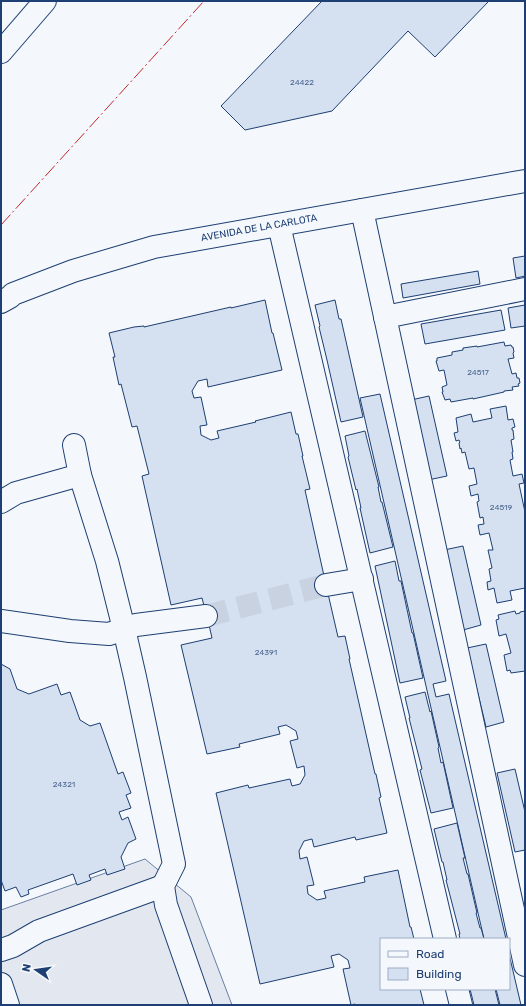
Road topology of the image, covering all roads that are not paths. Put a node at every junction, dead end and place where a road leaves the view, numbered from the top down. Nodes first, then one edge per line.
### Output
1 (45, 1) edge
2 (1, 52) edge
3 (525, 181) edge
4 (362, 210) junction
5 (280, 225) junction
6 (525, 289) edge
7 (1, 302) edge
8 (385, 317) junction
9 (74, 445) dead end
10 (80, 474) junction
11 (1, 502) edge
12 (362, 578) junction
13 (326, 585) tunnel mouth
14 (206, 616) tunnel mouth
15 (1, 621) edge
16 (124, 629) junction
17 (163, 886) junction
18 (445, 938) edge
19 (1, 950) edge
20 (525, 965) edge
21 (1, 984) edge
22 (457, 990) edge
23 (8, 1005) edge
24 (201, 1005) edge
25 (461, 1005) edge

1 - 2 main road
3 - 4 main road, AVENIDA DE LA CARLOTA
4 - 5 main road, AVENIDA DE LA CARLOTA
4 - 8 main road
5 - 7 main road, AVENIDA DE LA CARLOTA
5 - 12 main road
6 - 8 main road
8 - 20 main road
9 - 10 main road
10 - 11 main road
10 - 16 main road
12 - 13 main road
12 - 18 main road
14 - 16 main road
15 - 16 main road
16 - 17 main road
17 - 19 main road
17 - 24 main road
21 - 23 main road
22 - 25 main road

